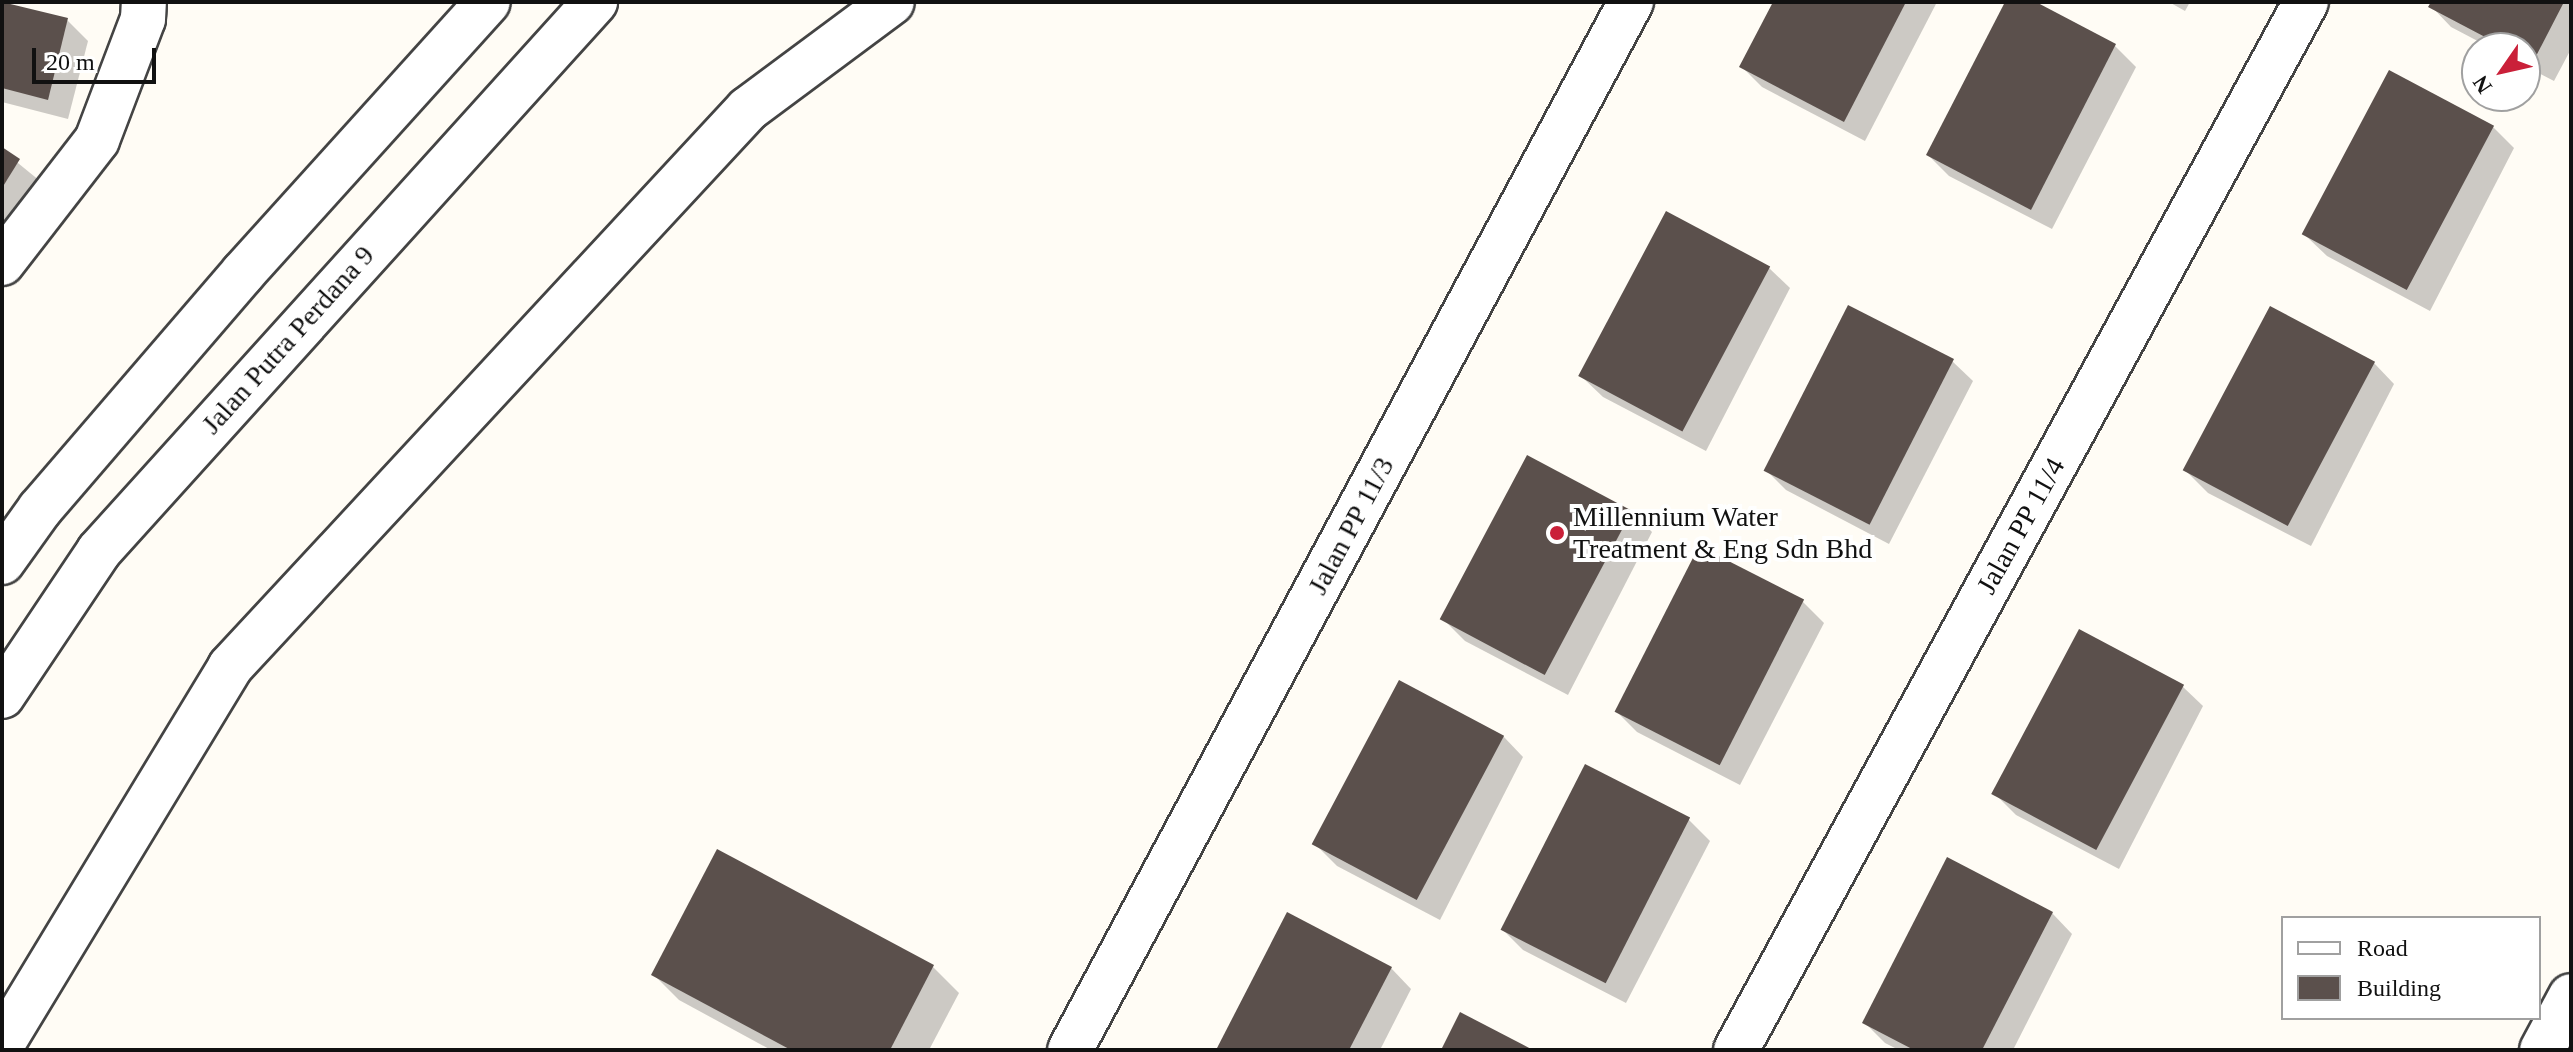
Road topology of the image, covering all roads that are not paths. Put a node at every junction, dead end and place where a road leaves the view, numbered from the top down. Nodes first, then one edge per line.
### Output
1 (144, 2) edge
2 (488, 2) edge
3 (595, 2) edge
4 (892, 2) edge
5 (1631, 2) edge
6 (2306, 2) edge
7 (2, 263) edge
8 (2, 562) edge
9 (2, 696) edge
10 (2571, 996) edge
11 (2, 1044) edge
12 (1070, 1050) edge
13 (1736, 1050) edge
14 (2542, 1050) edge

1 - 7 street
2 - 8 street
3 - 9 street, Jalan Putra Perdana 9
4 - 11 street
5 - 12 street, Jalan PP 11/3
6 - 13 street, Jalan PP 11/4
10 - 14 street

